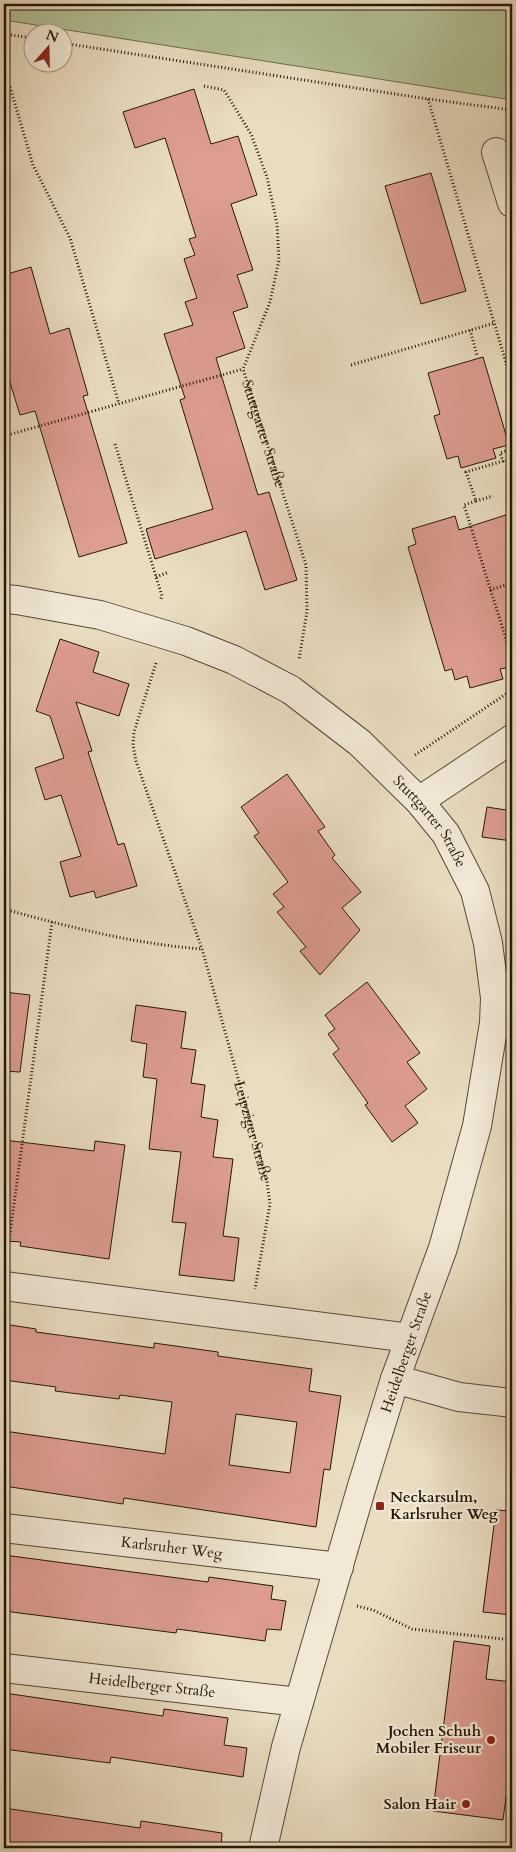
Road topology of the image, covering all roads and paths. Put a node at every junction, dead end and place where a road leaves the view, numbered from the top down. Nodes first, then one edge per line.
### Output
1 (4, 34) edge
2 (22, 37) edge
3 (72, 45) edge
4 (204, 86) dead end
5 (10, 87) dead end
6 (428, 99) junction
7 (512, 110) edge
8 (496, 152) dead end
9 (512, 204) edge
10 (495, 323) junction
11 (470, 330) junction
12 (477, 355) dead end
13 (352, 365) dead end
14 (243, 369) junction
15 (512, 383) edge
16 (119, 404) junction
17 (4, 436) edge
18 (115, 444) dead end
19 (512, 449) edge
20 (493, 496) dead end
21 (476, 501) junction
22 (169, 572) dead end
23 (156, 576) junction
24 (512, 583) edge
25 (490, 590) junction
26 (4, 599) edge
27 (158, 633) junction
28 (512, 658) edge
29 (292, 690) junction
30 (512, 690) edge
31 (512, 739) edge
32 (390, 772) junction
33 (419, 801) junction
34 (4, 910) edge
35 (52, 922) junction
36 (202, 949) junction
37 (503, 998) edge
38 (5, 1273) edge
39 (250, 1316) junction
40 (410, 1338) junction
41 (396, 1379) junction
42 (512, 1403) edge
43 (4, 1528) edge
44 (339, 1567) junction
45 (373, 1610) dead end
46 (512, 1640) edge
47 (4, 1668) edge
48 (299, 1702) junction
49 (263, 1848) edge

1 - 2 path
3 - 6 path
4 - 14 path, Stuttgarter Straße
5 - 16 path
6 - 7 path
6 - 10 path
8 - 9 street
10 - 11 path
10 - 15 path
11 - 12 path
11 - 13 path
14 - 16 path
14 - 29 path, Stuttgarter Straße
16 - 17 path
18 - 23 path
19 - 21 path
20 - 21 path
21 - 25 path
22 - 23 path
23 - 27 path
24 - 25 path
25 - 28 path
26 - 27 street, Stuttgarter Straße
27 - 29 street, Stuttgarter Straße
27 - 36 path
29 - 32 street, Stuttgarter Straße
30 - 32 path
31 - 33 street
32 - 33 street, Stuttgarter Straße
33 - 37 street, Stuttgarter Straße
34 - 35 path
35 - 36 path
35 - 38 path
36 - 39 path, Leipziger Straße
37 - 40 street, Heidelberger Straße
38 - 39 street
39 - 40 street
40 - 41 street, Heidelberger Straße
41 - 42 street
41 - 44 street, Heidelberger Straße
43 - 44 street, Karlsruher Weg
44 - 48 street, Heidelberger Straße
45 - 46 path
47 - 48 street, Heidelberger Straße
48 - 49 street, Heidelberger Straße

